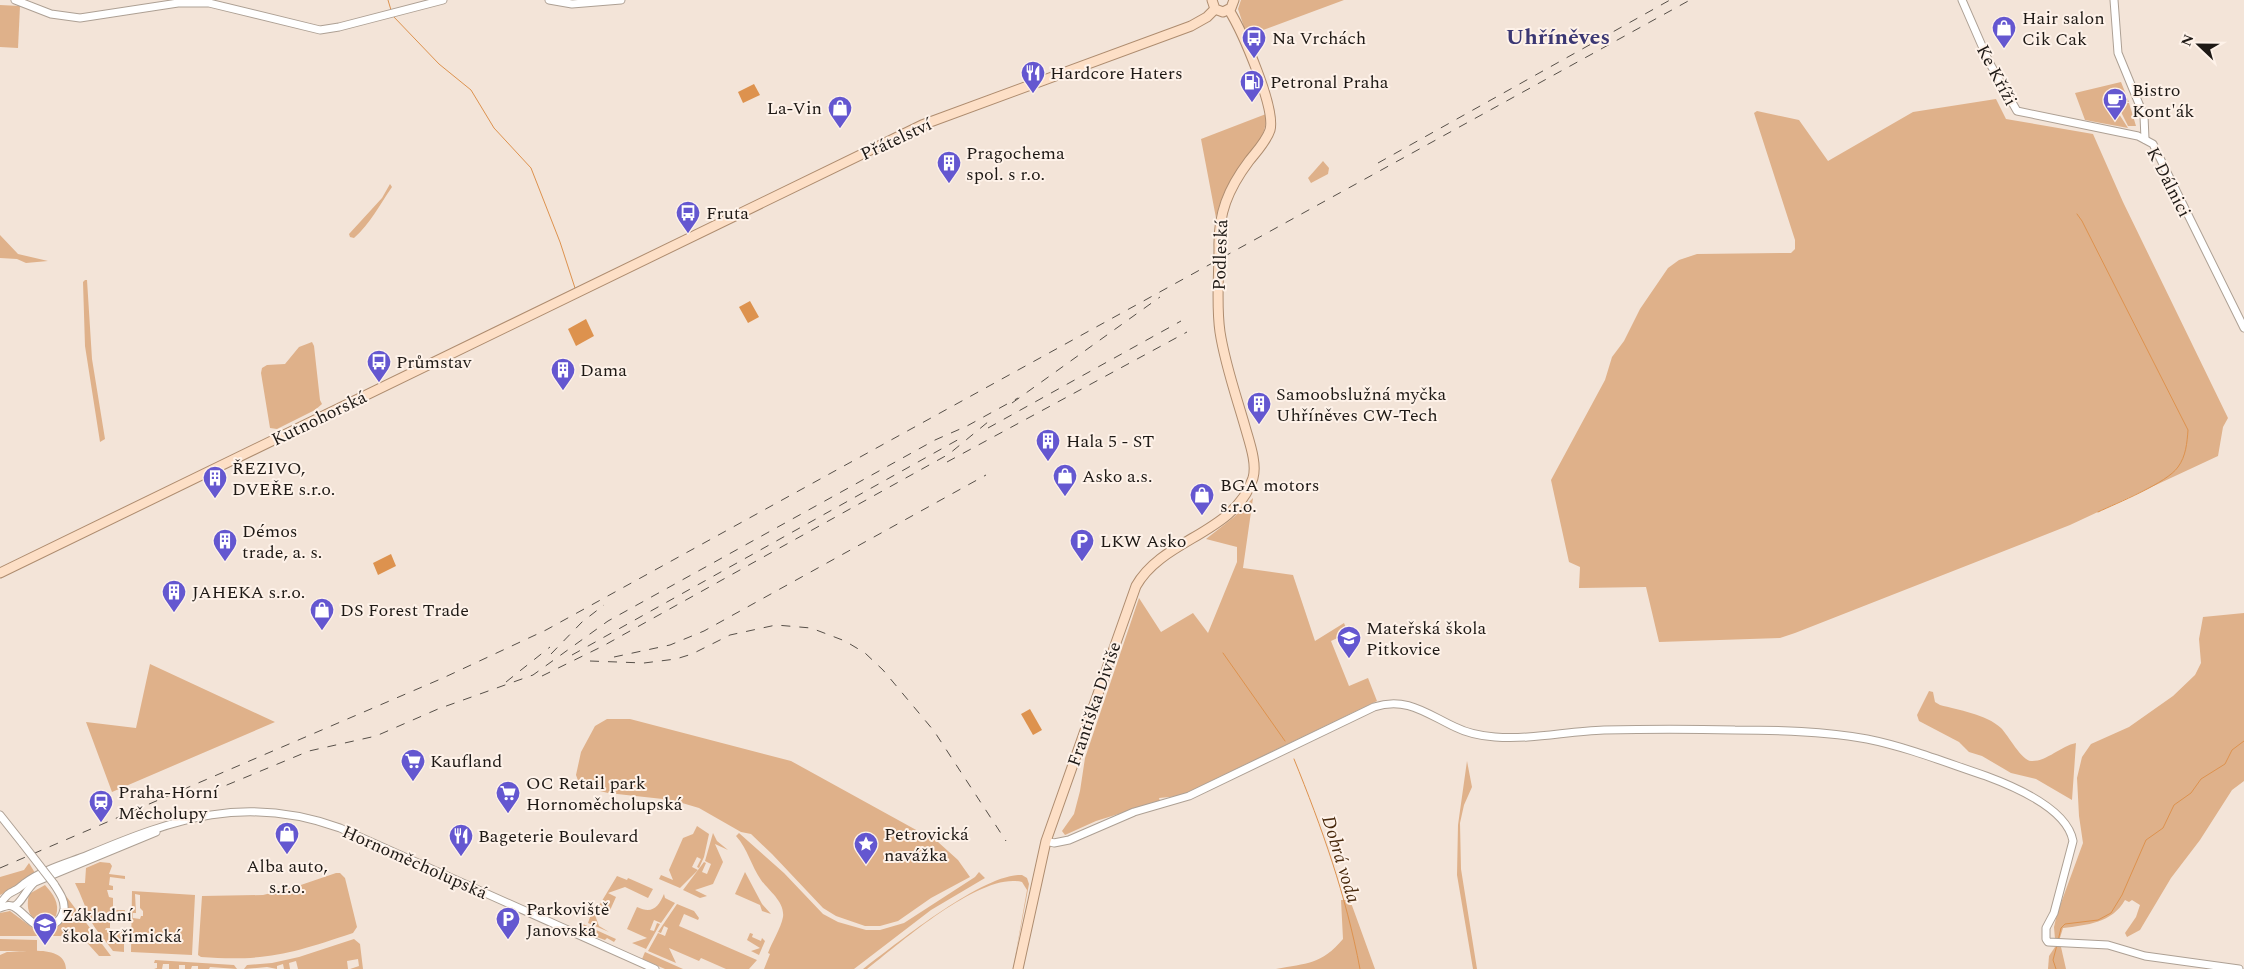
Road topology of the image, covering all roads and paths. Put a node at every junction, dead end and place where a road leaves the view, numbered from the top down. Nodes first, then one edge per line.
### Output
1 (15, 0) edge
2 (443, 0) edge
3 (549, 0) edge
4 (622, 0) edge
5 (1212, 0) edge
6 (1234, 0) edge
7 (1962, 0) edge
8 (2114, 0) edge
9 (1216, 9) junction
10 (1229, 10) junction
11 (2145, 139) junction
12 (584, 289) joint
13 (2244, 328) edge
14 (1249, 488) joint
15 (0, 573) edge
16 (0, 815) edge
17 (1046, 842) junction
18 (12, 901) edge
19 (0, 908) edge
20 (655, 969) edge
21 (1018, 969) edge
22 (2239, 969) edge

1 - 2 street
3 - 4 street
5 - 9 main road
6 - 10 main road
7 - 11 street, Ke Kříži
8 - 11 street, K Dálnici
9 - 10 main road
9 - 12 main road, Přátelství
10 - 14 main road, Podleská
11 - 13 street, K Dálnici
12 - 15 main road, Kutnohorská
14 - 17 main road, Františka Diviše
16 - 18 street, bridge
17 - 21 main road, Františka Diviše
17 - 22 street
18 - 19 street, Hornoměcholupská
18 - 20 street, Hornoměcholupská

